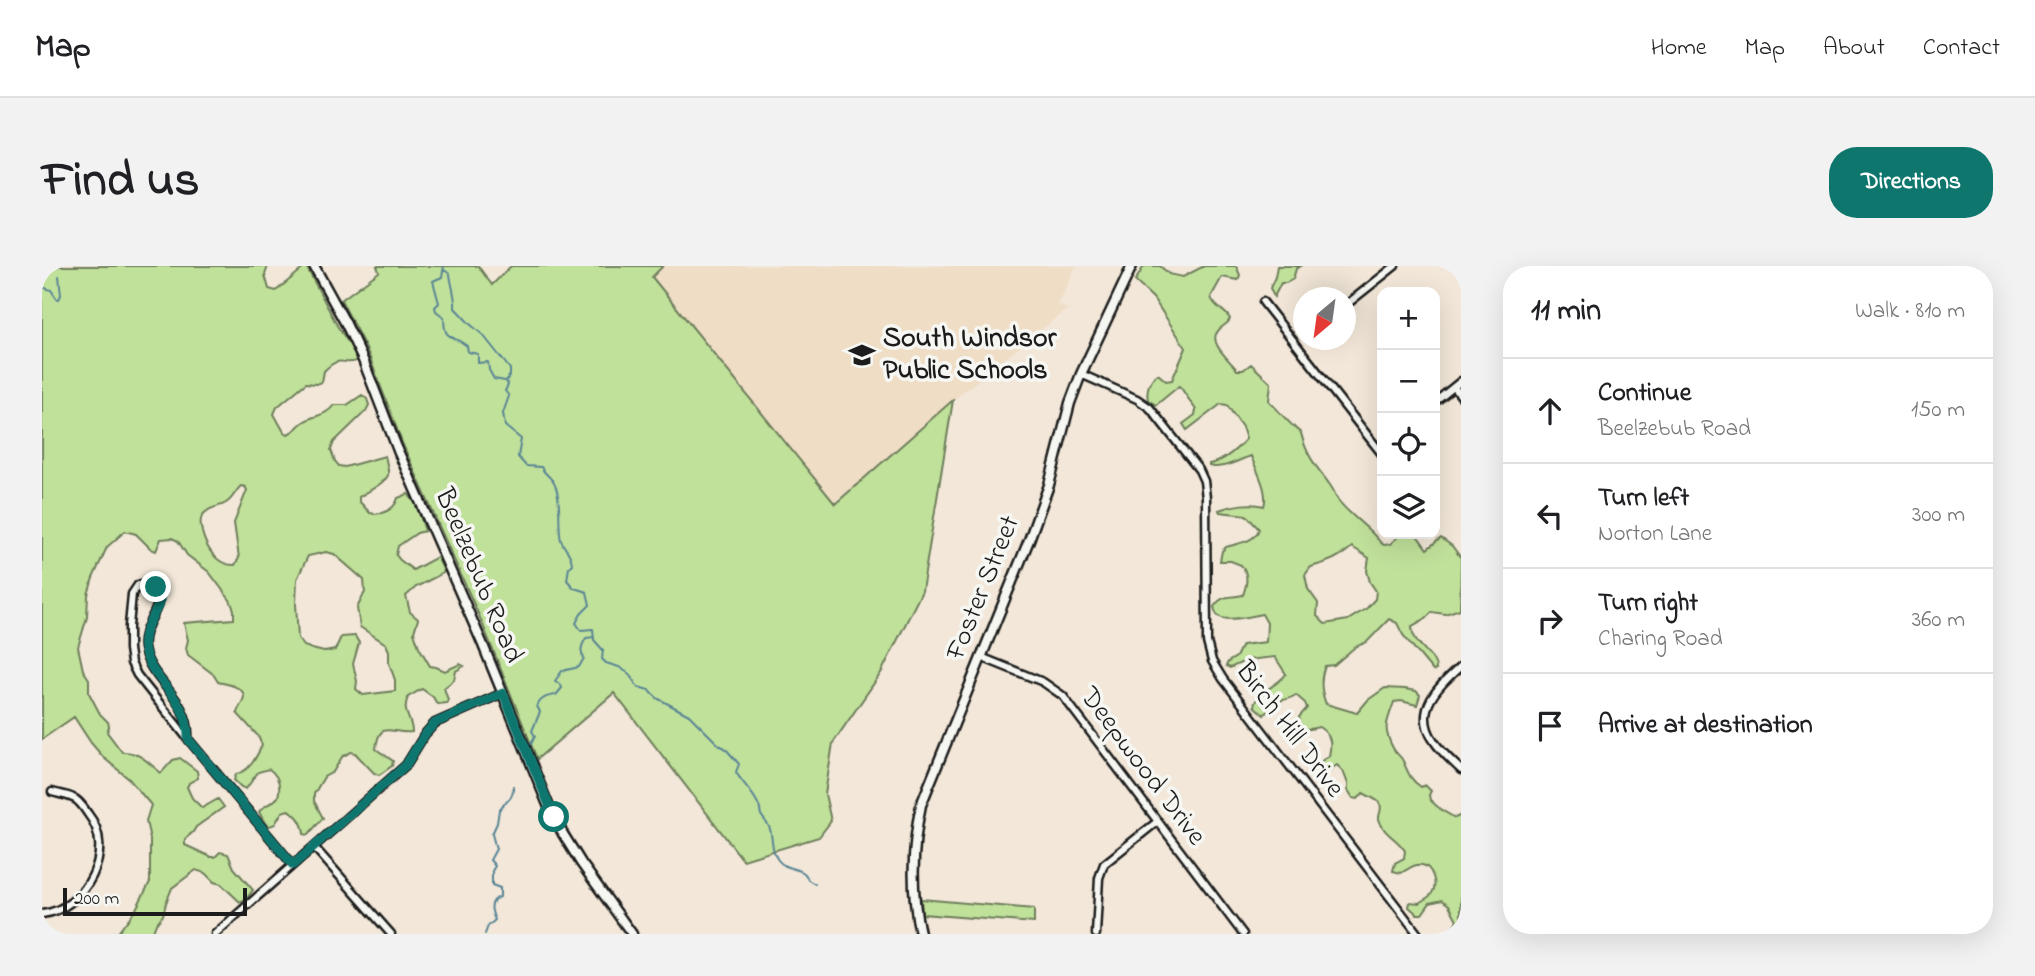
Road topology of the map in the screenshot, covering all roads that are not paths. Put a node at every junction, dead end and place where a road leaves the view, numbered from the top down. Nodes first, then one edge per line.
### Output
1 (314, 266) edge
2 (1132, 266) edge
3 (1395, 266) edge
4 (1356, 297) edge
5 (1263, 302) dead end
6 (1293, 339) edge
7 (1302, 350) edge
8 (1081, 374) junction
9 (1461, 381) edge
10 (1454, 387) junction
11 (1461, 396) edge
12 (1440, 398) edge
13 (1377, 443) edge
14 (981, 657) junction
15 (1461, 666) edge
16 (503, 693) junction
17 (188, 739) junction
18 (1461, 770) edge
19 (52, 792) dead end
20 (1158, 821) junction
21 (314, 846) junction
22 (293, 865) junction
23 (42, 914) edge
24 (215, 934) edge
25 (391, 934) edge
26 (632, 934) edge
27 (920, 934) edge
28 (1097, 934) edge
29 (1243, 934) edge
30 (1418, 934) edge

1 - 16 street, Beelzebub Road
2 - 8 street, Foster Street
3 - 4 street
5 - 6 street
7 - 13 street
8 - 14 street, Foster Street
8 - 30 street, Birch Hill Drive
9 - 10 street
10 - 11 street
10 - 12 street
14 - 20 street, Deepwood Drive
14 - 27 street, Foster Street
15 - 18 street
16 - 21 street
16 - 26 street, Beelzebub Road
17 - 17 street
17 - 22 street
19 - 23 street
20 - 28 street
20 - 29 street, Deepwood Drive
21 - 22 street
21 - 25 street
22 - 24 street

